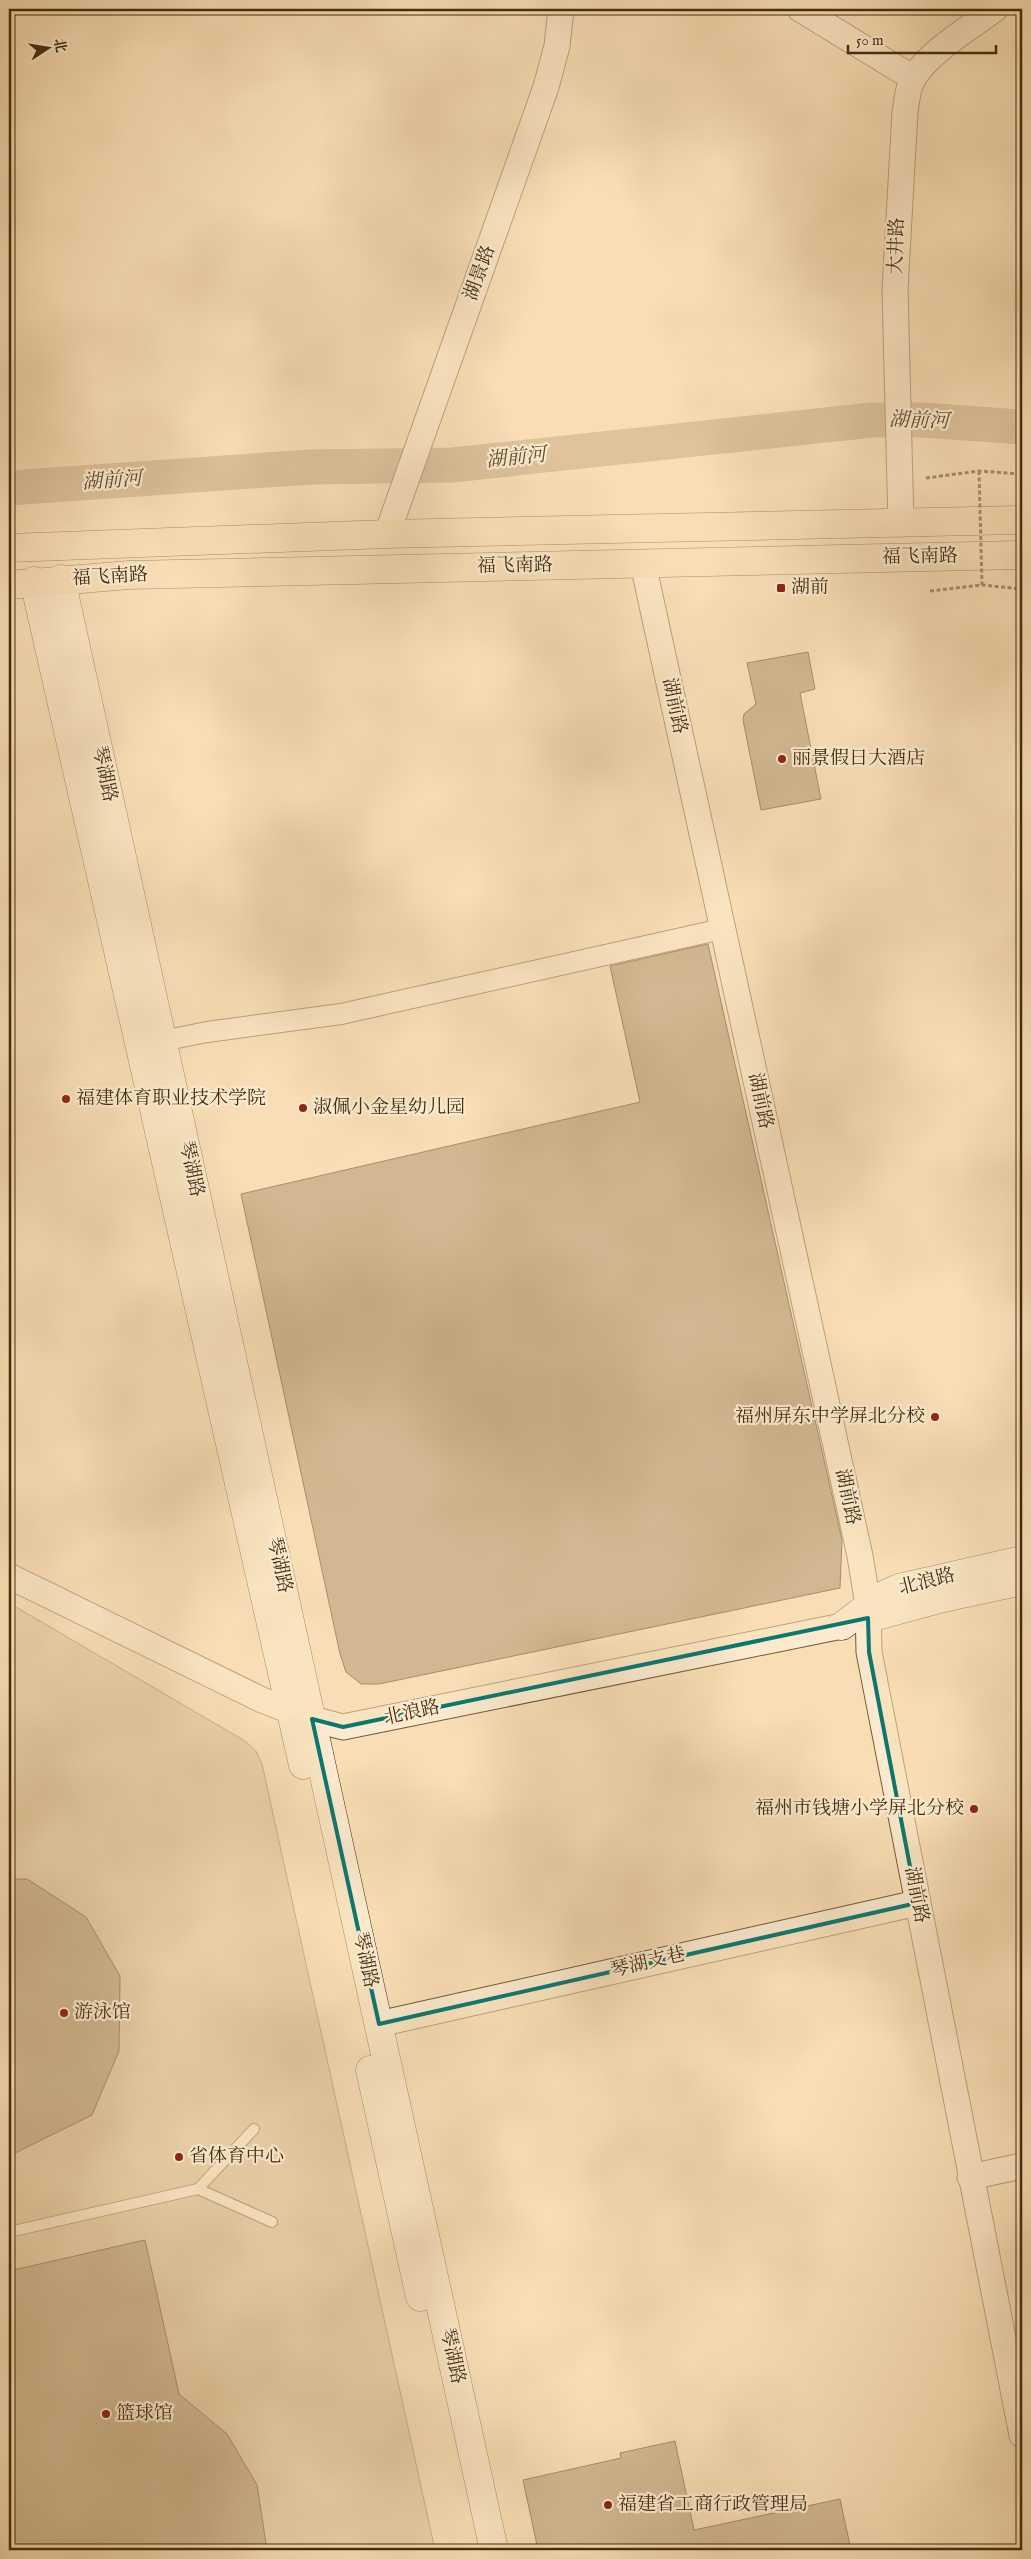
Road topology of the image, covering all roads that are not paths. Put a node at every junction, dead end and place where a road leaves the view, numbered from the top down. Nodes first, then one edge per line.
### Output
1 (561, 9) edge
2 (800, 9) edge
3 (995, 9) edge
4 (913, 78) junction
5 (1022, 520) edge
6 (900, 524) junction
7 (387, 534) junction
8 (9, 548) edge
9 (1022, 555) edge
10 (643, 564) junction
11 (61, 579) junction
12 (21, 583) edge
13 (722, 929) junction
14 (162, 1041) junction
15 (1022, 1560) edge
16 (9, 1576) edge
17 (1022, 1581) edge
18 (868, 1612) junction
19 (842, 1626) joint
20 (302, 1715) junction
21 (917, 1902) junction
22 (379, 2024) junction
23 (254, 2129) dead end
24 (1022, 2166) edge
25 (970, 2177) junction
26 (198, 2189) junction
27 (272, 2222) dead end
28 (9, 2232) edge
29 (1022, 2435) edge
30 (477, 2550) edge
31 (494, 2550) edge

1 - 7 street, 湖景路
2 - 4 street
3 - 4 street
4 - 6 street, 大井路
5 - 6 main road, 福飞南路
6 - 7 main road, 福飞南路
7 - 8 main road, 福飞南路
9 - 10 main road, 福飞南路
10 - 11 main road, 福飞南路
10 - 13 street, 湖前路
11 - 12 main road, 福飞南路
11 - 14 main road, 琴湖路
12 - 20 main road
13 - 14 street
13 - 18 street, 湖前路
14 - 20 main road, 琴湖路
15 - 18 main road, 北浪路
16 - 20 street, 北浪路
17 - 18 main road, 北浪路
18 - 19 main road, 北浪路
18 - 21 street, 湖前路
19 - 20 street, 北浪路
20 - 22 main road, 琴湖路
20 - 30 main road
21 - 22 street, 琴湖支巷
21 - 25 street, 湖前路
22 - 31 main road, 琴湖路
23 - 26 lane
24 - 25 street
25 - 29 street, 湖前路
26 - 27 lane
26 - 28 lane

